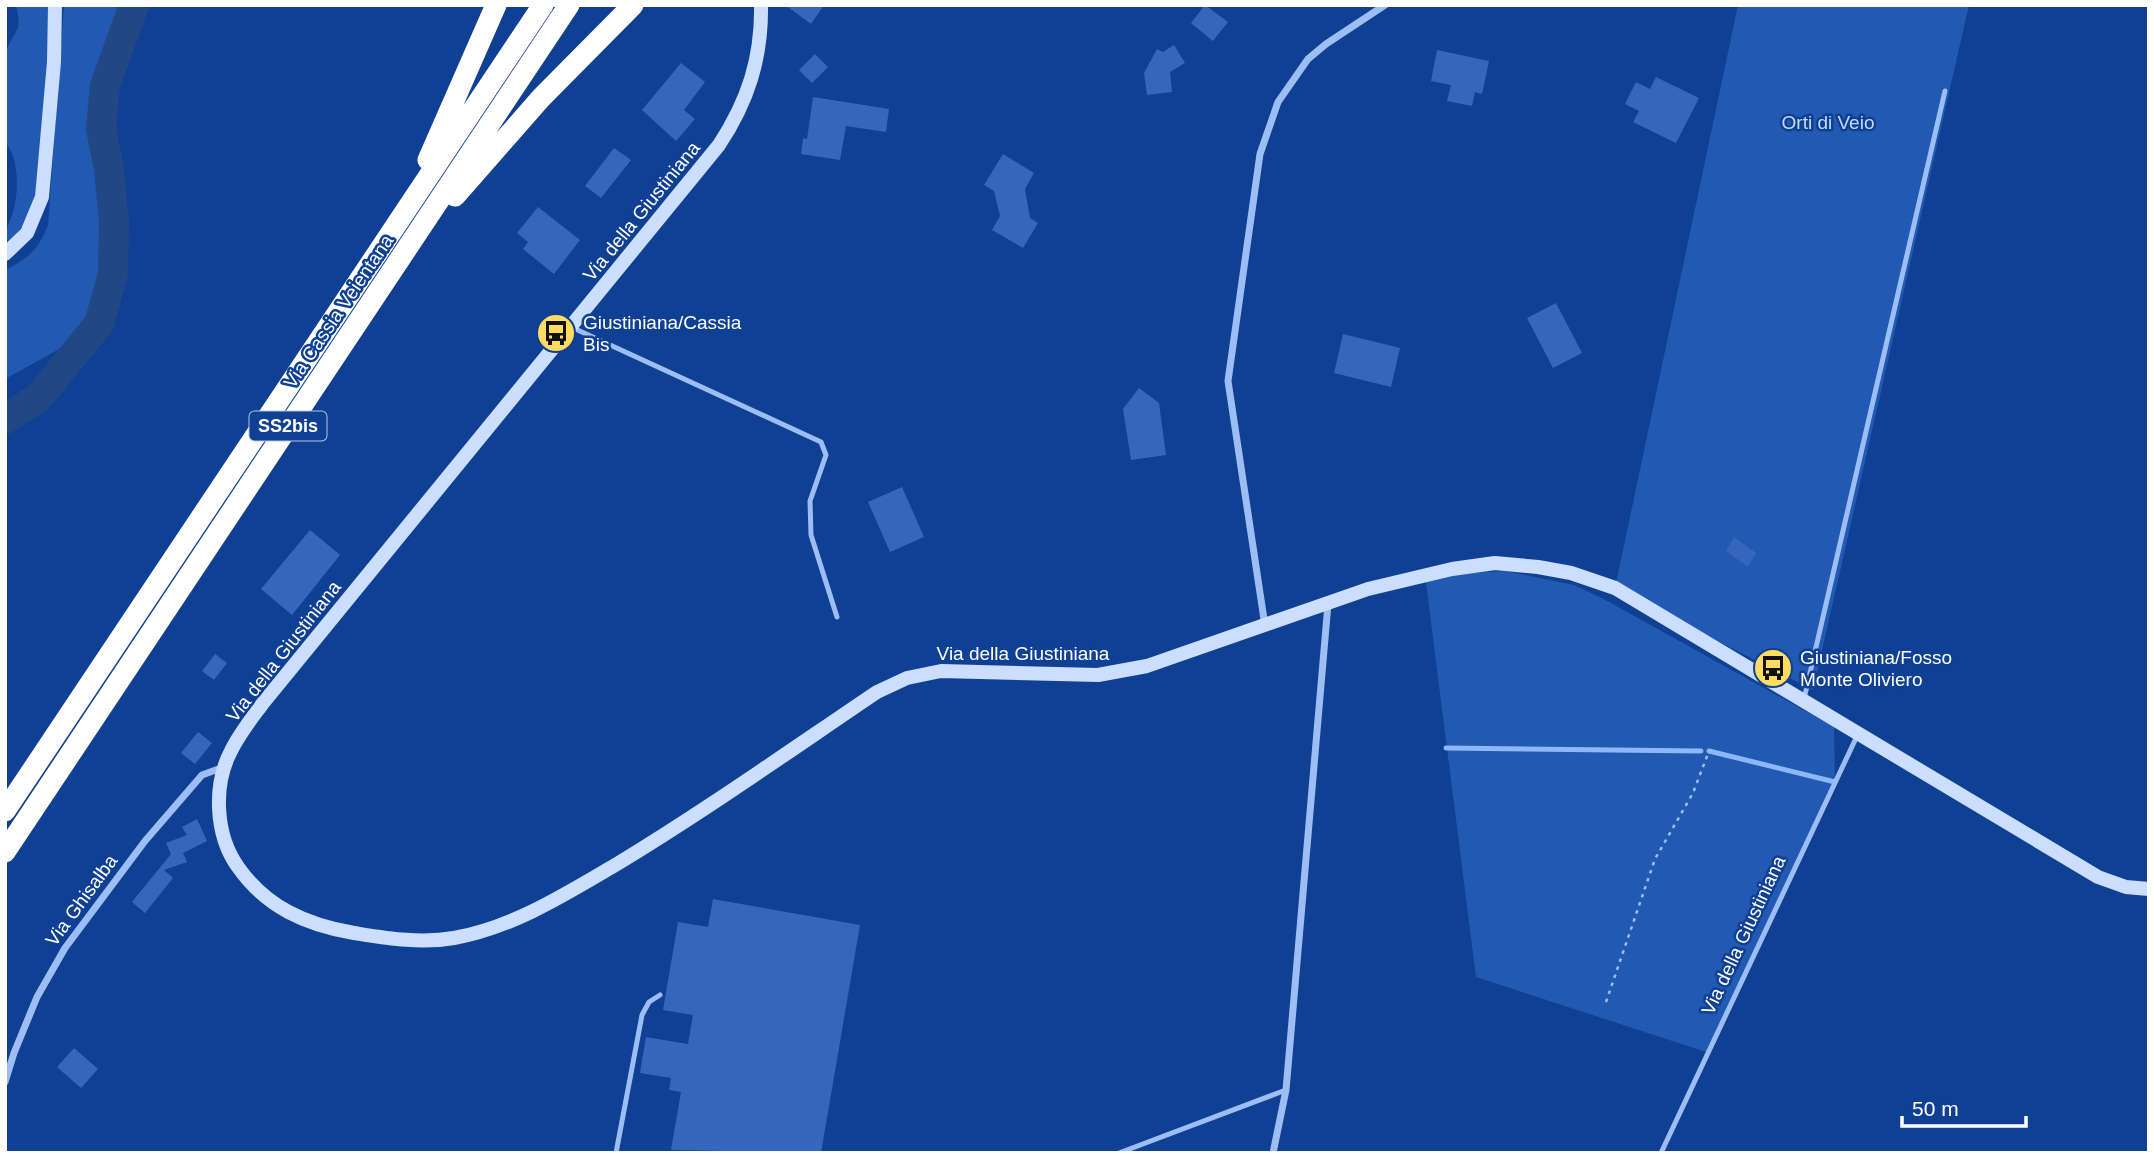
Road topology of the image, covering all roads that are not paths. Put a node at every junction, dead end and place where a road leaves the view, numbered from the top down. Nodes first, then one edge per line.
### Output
1 (55, 5) edge
2 (496, 5) edge
3 (543, 5) edge
4 (569, 5) edge
5 (633, 5) edge
6 (761, 5) edge
7 (1385, 5) edge
8 (1945, 91) dead end
9 (404, 214) junction
10 (410, 243) junction
11 (5, 254) edge
12 (571, 327) junction
13 (1328, 603) junction
14 (837, 617) dead end
15 (1265, 626) junction
16 (1804, 699) junction
17 (1858, 733) junction
18 (224, 767) junction
19 (5, 811) edge
20 (5, 852) edge
21 (2149, 889) edge
22 (660, 995) dead end
23 (5, 1082) edge
24 (1286, 1090) junction
25 (616, 1153) edge
26 (1119, 1153) edge
27 (1273, 1153) edge
28 (1661, 1153) edge

1 - 11 street
2 - 9 highway
3 - 9 highway, Via Cassia Veientana / SS2bis
4 - 10 highway, Via Cassia Veientana / SS2bis
5 - 10 highway
6 - 12 street, Via della Giustiniana
7 - 15 street
8 - 16 lane
9 - 19 highway, Via Cassia Veientana / SS2bis
10 - 20 highway, Via Cassia Veientana / SS2bis
12 - 14 lane
12 - 18 street, Via della Giustiniana
13 - 15 street, Via della Giustiniana
13 - 16 street, Via della Giustiniana
13 - 24 street
15 - 18 street, Via della Giustiniana
16 - 17 street, Via della Giustiniana
17 - 21 street, Via della Giustiniana
17 - 28 lane, Via della Giustiniana
18 - 23 street, Via Ghisalba
22 - 25 lane
24 - 26 lane
24 - 27 street

